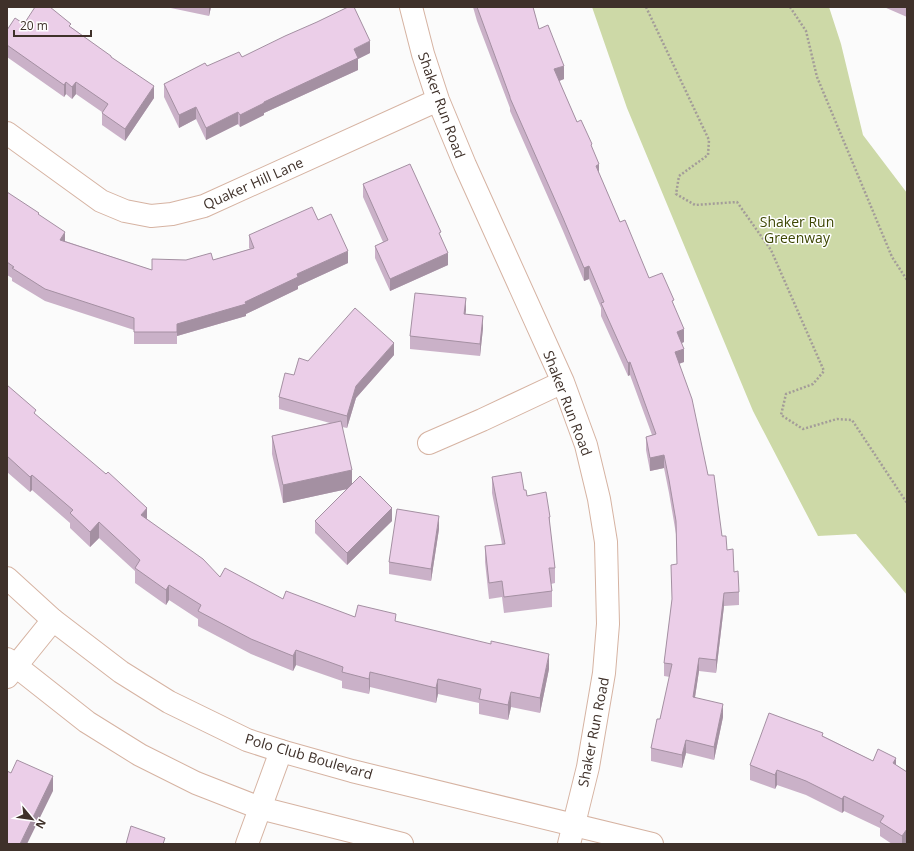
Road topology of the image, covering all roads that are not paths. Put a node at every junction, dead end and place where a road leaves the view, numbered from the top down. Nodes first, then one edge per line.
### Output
1 (411, 7) edge
2 (438, 100) junction
3 (7, 134) edge
4 (563, 382) junction
5 (429, 443) dead end
6 (7, 578) edge
7 (53, 620) junction
8 (10, 667) edge
9 (281, 751) junction
10 (260, 808) junction
11 (571, 834) edge
12 (247, 844) edge
13 (402, 844) edge
14 (652, 844) edge

1 - 2 street, Shaker Run Road
2 - 3 street, Quaker Hill Lane
2 - 4 street, Shaker Run Road
4 - 5 street
4 - 11 street, Shaker Run Road
6 - 7 street, Polo Club Boulevard
7 - 8 street
7 - 9 street, Polo Club Boulevard
8 - 10 street
9 - 10 street
9 - 11 street, Polo Club Boulevard
10 - 12 street
10 - 13 street
11 - 14 street, Polo Club Boulevard

